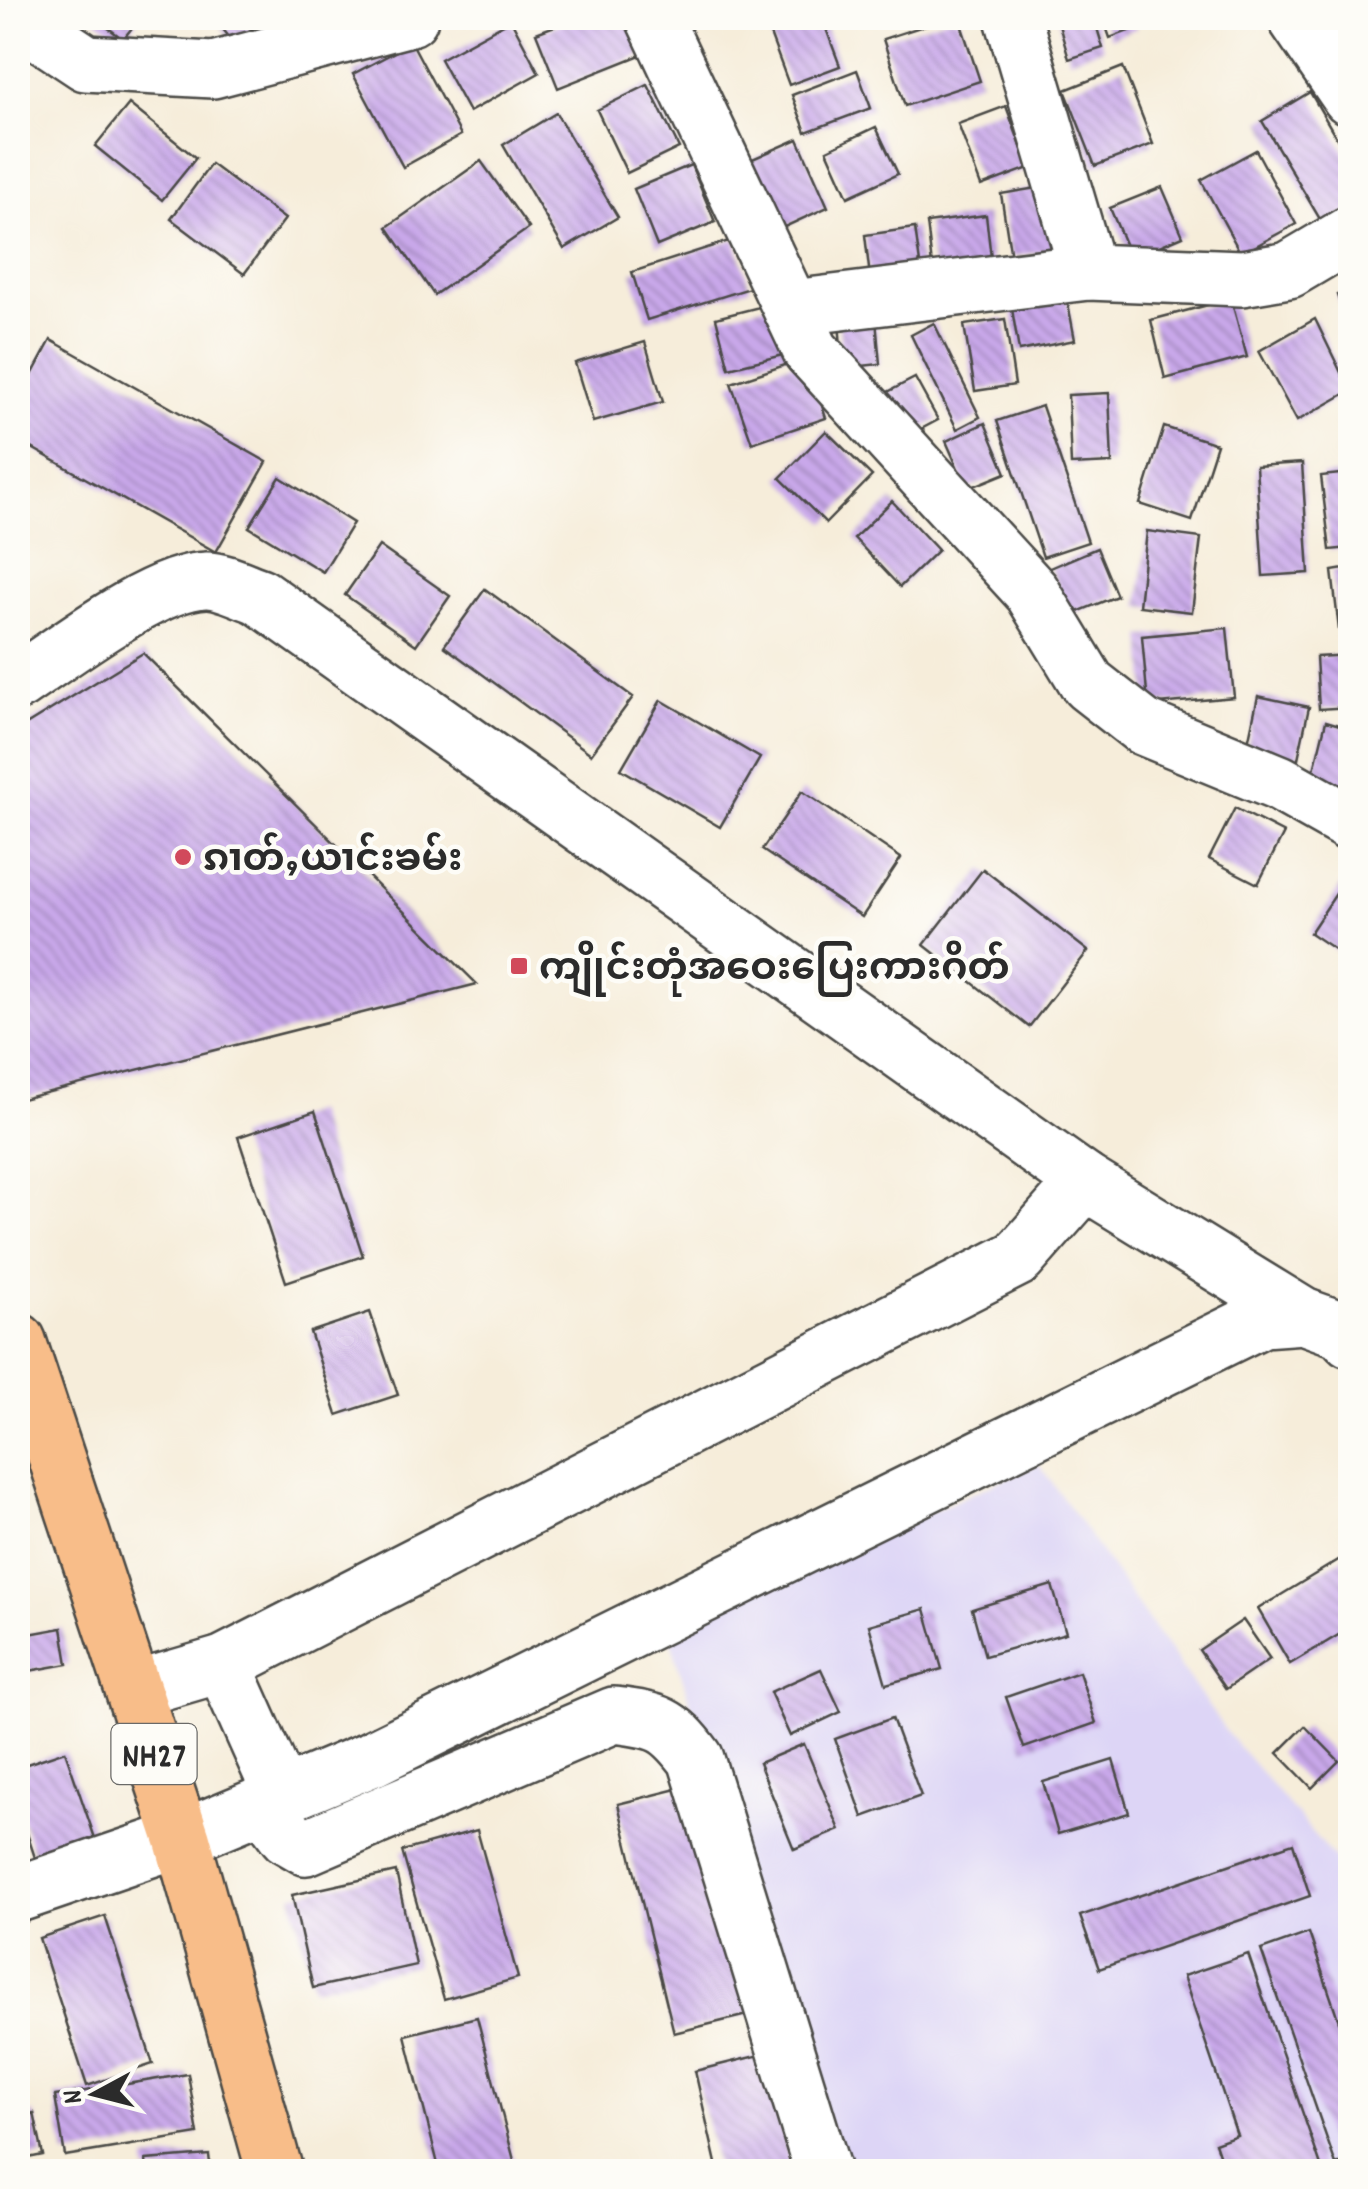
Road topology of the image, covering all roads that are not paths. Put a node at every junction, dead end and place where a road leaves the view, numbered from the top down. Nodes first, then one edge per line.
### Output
1 (18, 18) edge
2 (410, 18) edge
3 (654, 18) edge
4 (1013, 18) edge
5 (1296, 18) edge
6 (1350, 97) edge
7 (1350, 234) edge
8 (1088, 272) junction
9 (792, 308) junction
10 (18, 682) edge
11 (1350, 823) edge
12 (1085, 1182) junction
13 (1327, 1327) edge
14 (18, 1341) edge
15 (223, 1664) junction
16 (134, 1690) junction
17 (371, 1759) junction
18 (272, 1800) junction
19 (392, 1813) junction
20 (182, 1838) junction
21 (18, 1894) edge
22 (276, 2172) edge
23 (824, 2172) edge

1 - 2 street
3 - 9 street
4 - 8 street
5 - 6 street
7 - 8 street
8 - 9 street
9 - 11 street
10 - 12 street
12 - 13 street
12 - 15 street
13 - 17 street
14 - 16 highway, NH27
15 - 16 street
15 - 18 street
16 - 20 highway, NH27
17 - 18 street
17 - 19 street
18 - 19 street
18 - 20 street
19 - 23 street
20 - 21 street
20 - 22 highway, NH27

